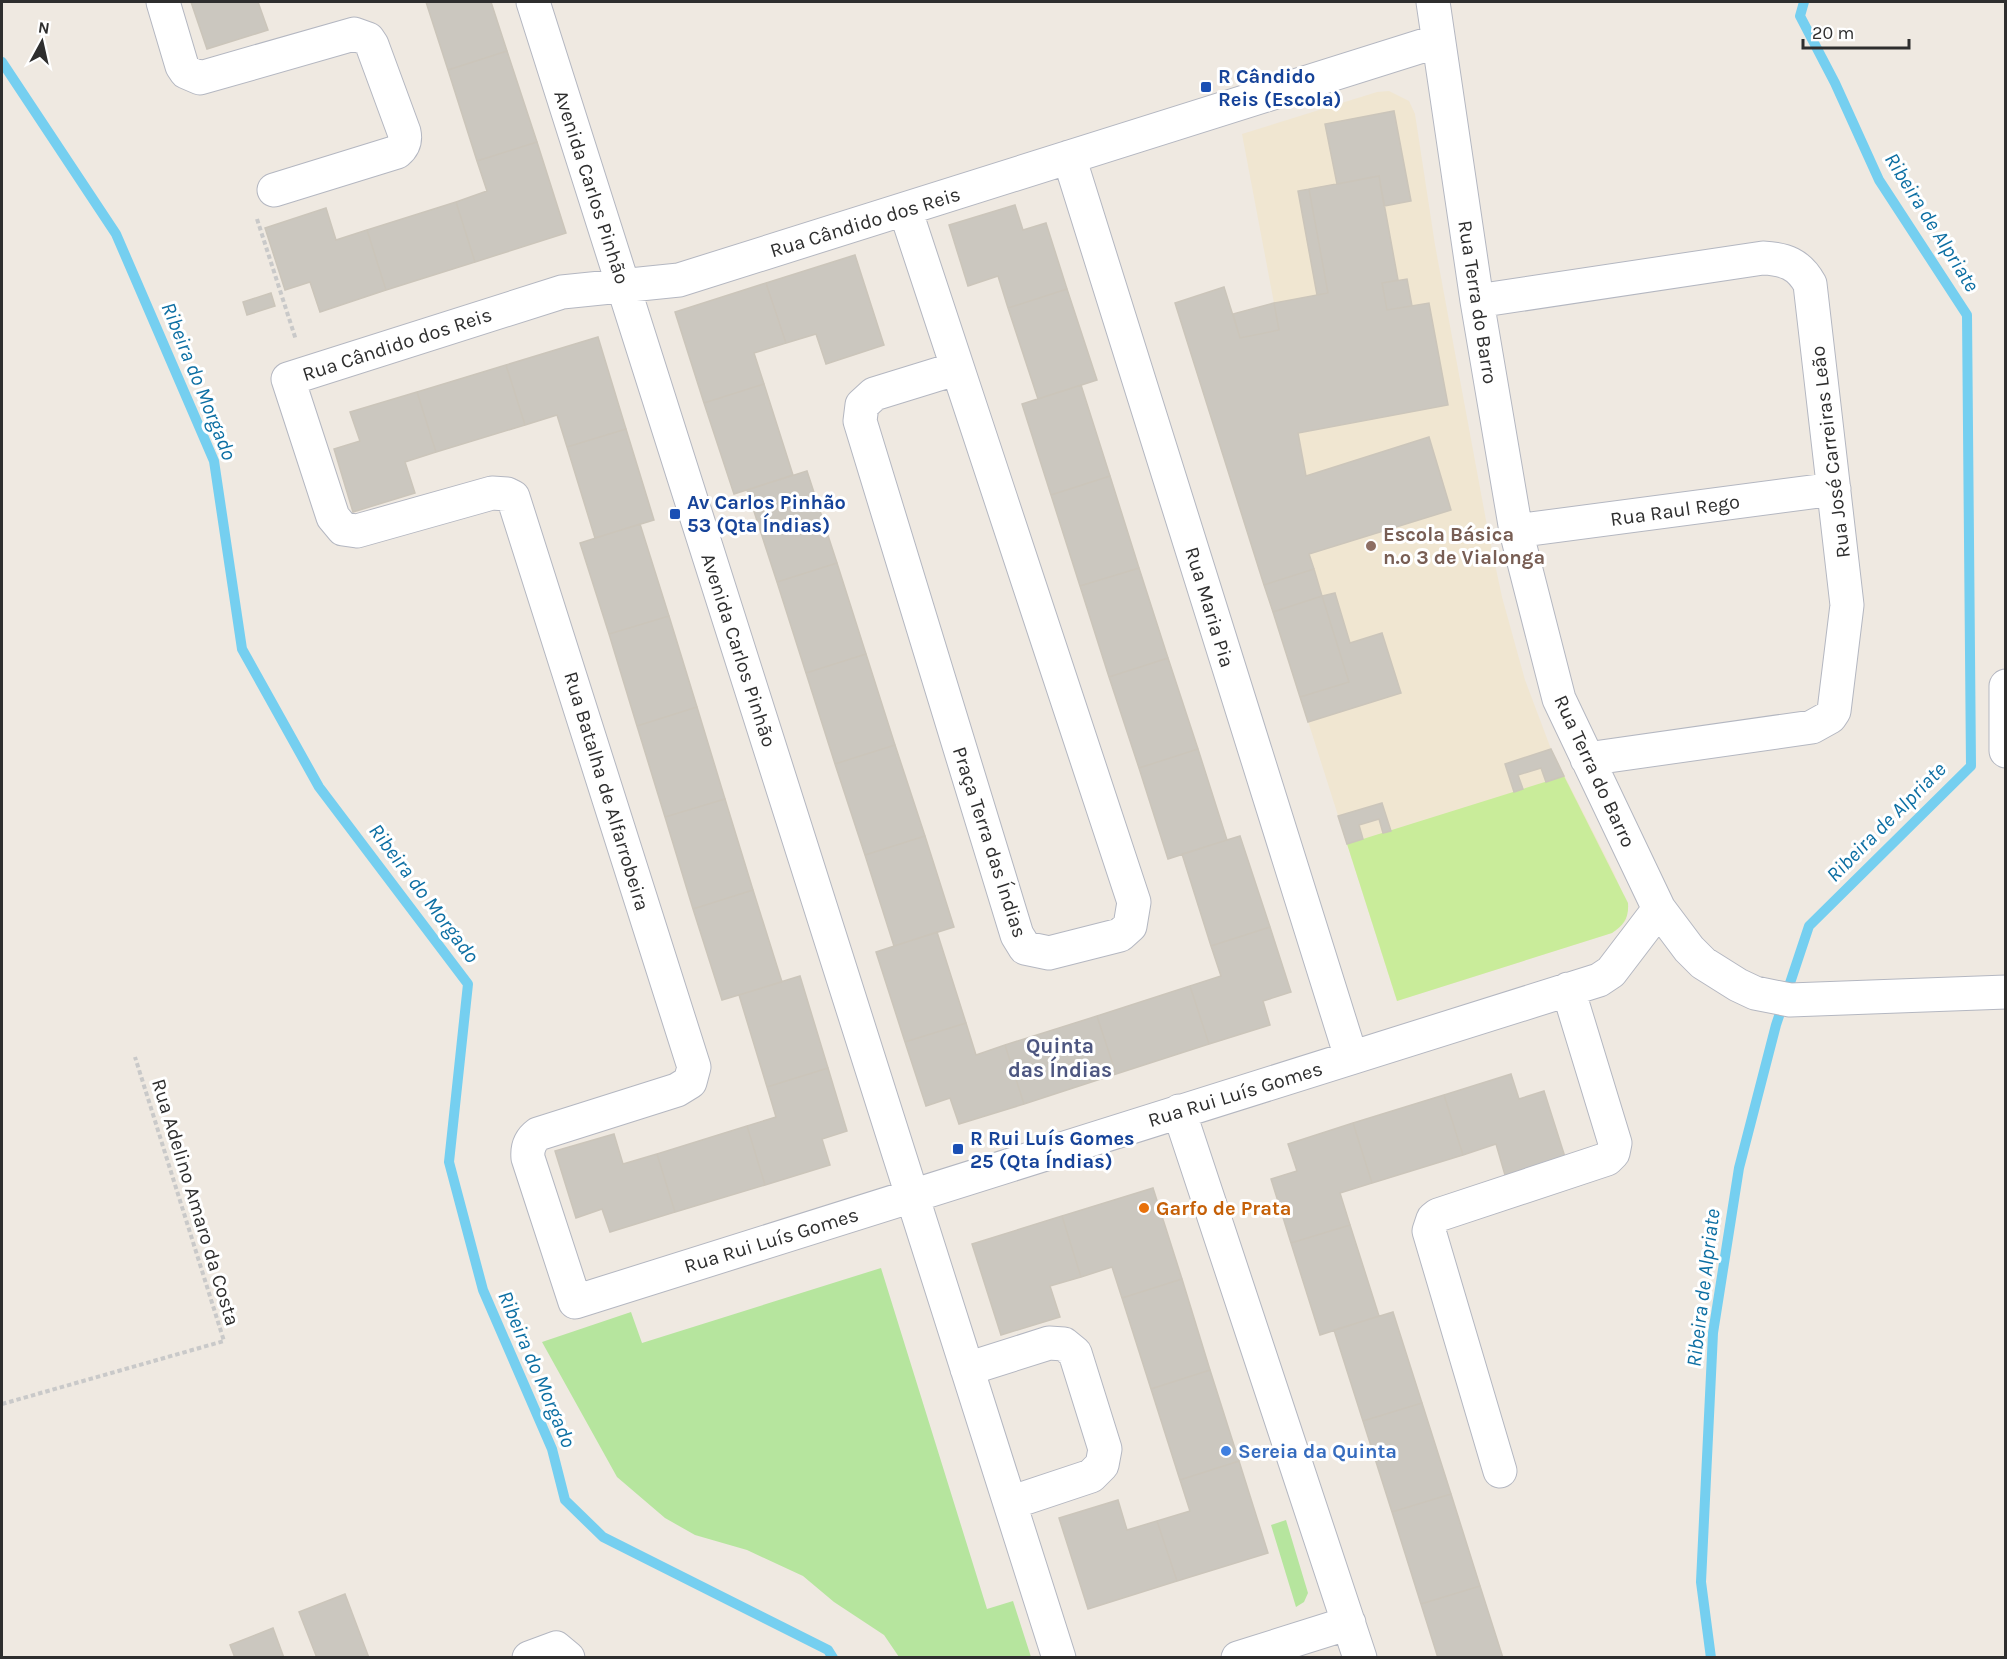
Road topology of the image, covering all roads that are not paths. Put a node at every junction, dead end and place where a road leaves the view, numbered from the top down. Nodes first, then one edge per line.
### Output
1 (163, 2) edge
2 (533, 2) edge
3 (1433, 2) edge
4 (1438, 41) junction
5 (1069, 157) junction
6 (274, 190) road end
7 (904, 209) junction
8 (623, 286) junction
9 (1477, 300) junction
10 (955, 369) junction
11 (298, 376) joint
12 (1834, 489) junction
13 (1516, 531) junction
14 (2006, 686) edge
15 (2006, 751) edge
16 (1587, 759) junction
17 (1659, 909) junction
18 (1568, 989) junction
19 (2006, 992) edge
20 (1351, 1057) junction
21 (1179, 1111) junction
22 (912, 1196) junction
23 (575, 1302) joint
24 (967, 1369) junction
25 (1500, 1471) dead end
26 (1010, 1503) junction
27 (1348, 1623) junction
28 (529, 1658) edge
29 (568, 1658) edge
30 (1059, 1658) edge
31 (1238, 1658) edge
32 (1360, 1658) edge

1 - 6 street
2 - 8 street, Avenida Carlos Pinhão
3 - 4 street, Rua Terra do Barro
4 - 5 street, Rua Cândido dos Reis
4 - 9 street, Rua Terra do Barro
5 - 7 street, Rua Cândido dos Reis
5 - 20 street, Rua Maria Pia
7 - 8 street, Rua Cândido dos Reis
7 - 10 street, Praça Terra das Índias
8 - 11 street, Rua Cândido dos Reis
8 - 22 street, Avenida Carlos Pinhão
9 - 12 street, Rua José Carreiras Leão
9 - 13 street, Rua Terra do Barro
10 - 10 street, Praça Terra das Índias
11 - 23 street, Rua Batalha de Alfarrobeira
12 - 13 street, Rua Raul Rego
12 - 16 street, Rua José Carreiras Leão
13 - 16 street, Rua Terra do Barro
14 - 15 street
16 - 17 street, Rua Terra do Barro
17 - 18 street, Rua Rui Luís Gomes
17 - 19 street, Rua Terra do Barro
18 - 20 street, Rua Rui Luís Gomes
18 - 25 street
20 - 21 street, Rua Rui Luís Gomes
21 - 22 street, Rua Rui Luís Gomes
21 - 27 street
22 - 23 street, Rua Rui Luís Gomes
22 - 24 street, Avenida Carlos Pinhão
24 - 26 street, Avenida Carlos Pinhão
24 - 26 street
26 - 30 street, Avenida Carlos Pinhão
27 - 31 street
27 - 32 street
28 - 29 street

